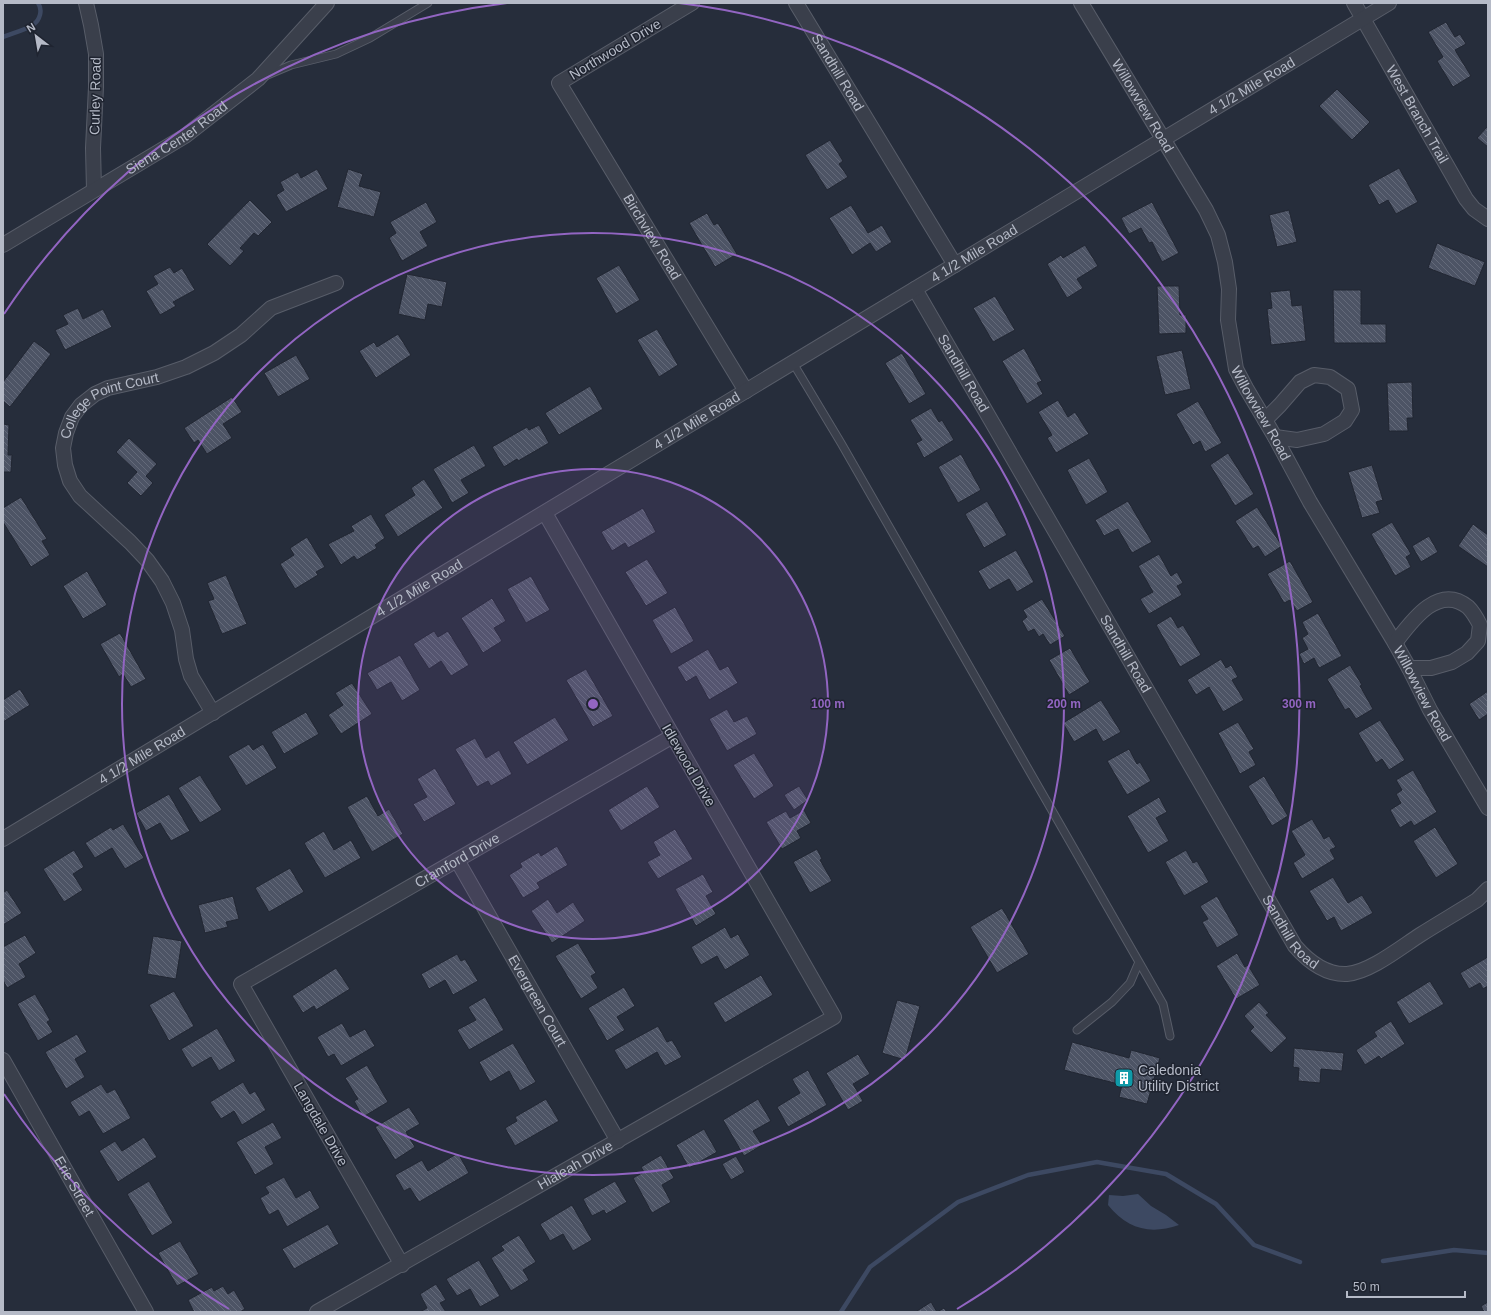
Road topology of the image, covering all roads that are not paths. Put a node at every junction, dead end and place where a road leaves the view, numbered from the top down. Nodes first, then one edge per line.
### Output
1 (86, 3) edge
2 (327, 3) edge
3 (428, 3) edge
4 (692, 3) edge
5 (796, 3) edge
6 (1081, 3) edge
7 (1354, 3) edge
8 (1390, 3) edge
9 (1363, 19) junction
10 (258, 79) junction
11 (559, 83) joint
12 (1164, 139) junction
13 (94, 190) junction
14 (1488, 219) edge
15 (3, 245) edge
16 (954, 265) junction
17 (336, 283) dead end
18 (915, 289) junction
19 (793, 363) junction
20 (746, 391) junction
21 (1264, 420) junction
22 (1275, 437) junction
23 (545, 513) junction
24 (1395, 643) junction
25 (1409, 668) junction
26 (212, 713) junction
27 (673, 736) junction
28 (1488, 808) edge
29 (3, 838) edge
30 (457, 860) junction
31 (1488, 889) edge
32 (1139, 962) junction
33 (241, 984) joint
34 (834, 1017) joint
35 (1077, 1030) dead end
36 (1170, 1036) dead end
37 (3, 1060) edge
38 (618, 1141) junction
39 (402, 1264) junction
40 (146, 1312) edge
41 (316, 1312) edge

1 - 13 street, Curley Road
2 - 10 street, Siena Center Road
3 - 10 lane
4 - 11 street, Northwood Drive
5 - 16 street, Sandhill Road
6 - 12 street, Willowview Road
7 - 9 street, West Branch Trail
8 - 9 street, 4 1/2 Mile Road
9 - 12 street, 4 1/2 Mile Road
9 - 14 street, West Branch Trail
10 - 13 street, Siena Center Road
11 - 20 street, Birchview Road
12 - 16 street, 4 1/2 Mile Road
12 - 21 street, Willowview Road
13 - 15 street, Siena Center Road
16 - 18 street, 4 1/2 Mile Road
17 - 26 street, College Point Court
18 - 19 street, 4 1/2 Mile Road
18 - 31 street, Sandhill Road
19 - 20 street, 4 1/2 Mile Road
19 - 32 lane
20 - 23 street, 4 1/2 Mile Road
21 - 22 street, Willowview Road
21 - 22 street
22 - 24 street, Willowview Road
23 - 26 street, 4 1/2 Mile Road
23 - 27 street, Idlewood Drive
24 - 25 street, Willowview Road
24 - 25 street
25 - 28 street, Willowview Road
26 - 29 street, 4 1/2 Mile Road
27 - 30 street, Cramford Drive
27 - 34 street, Idlewood Drive
30 - 33 street, Cramford Drive
30 - 38 street, Evergreen Court
32 - 35 lane
32 - 36 lane
33 - 39 street, Langdale Drive
34 - 38 street, Hialeah Drive
37 - 40 street, Erie Street
38 - 39 street, Hialeah Drive
39 - 41 street, Hialeah Drive

